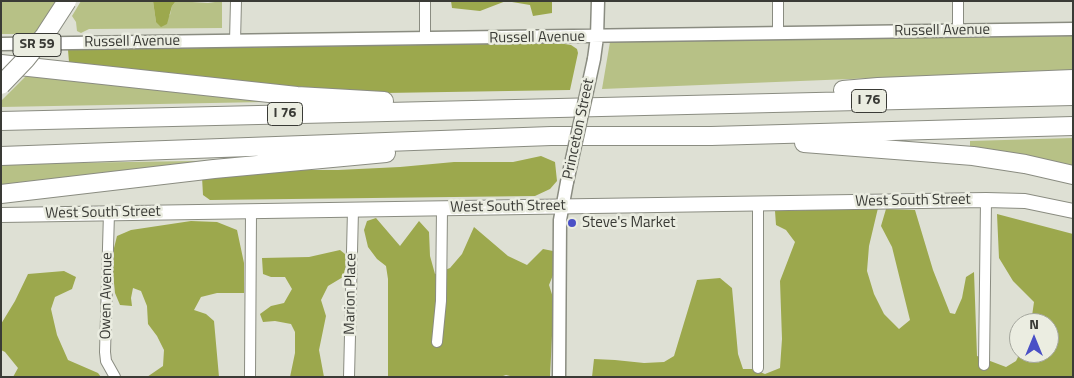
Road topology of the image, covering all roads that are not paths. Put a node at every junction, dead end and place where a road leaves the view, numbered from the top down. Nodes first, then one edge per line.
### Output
1 (67, 1) edge
2 (236, 1) edge
3 (425, 1) edge
4 (598, 1) edge
5 (778, 1) edge
6 (958, 1) edge
7 (1073, 29) edge
8 (958, 30) junction
9 (778, 33) junction
10 (597, 37) junction
11 (425, 39) junction
12 (235, 41) junction
13 (1, 44) edge
14 (1, 64) edge
15 (1073, 79) edge
16 (1, 85) edge
17 (1073, 96) edge
18 (569, 106) junction
19 (666, 106) junction
20 (1, 121) edge
21 (1073, 126) edge
22 (551, 136) junction
23 (711, 136) junction
24 (1, 156) edge
25 (1073, 175) edge
26 (1, 194) edge
27 (986, 200) junction
28 (758, 204) junction
29 (563, 205) junction
30 (442, 209) junction
31 (353, 210) junction
32 (251, 212) junction
33 (1073, 212) edge
34 (109, 213) junction
35 (1, 215) edge
36 (437, 342) dead end
37 (984, 364) dead end
38 (758, 368) dead end
39 (115, 377) edge
40 (250, 377) edge
41 (349, 377) edge
42 (559, 377) edge

1 - 16 highway, SR 59, bridge
2 - 12 street
3 - 11 street
4 - 10 street, Princeton Street
5 - 9 street
6 - 8 street
7 - 8 street, Russell Avenue
8 - 9 street, Russell Avenue
9 - 10 street, Russell Avenue
10 - 11 street, Russell Avenue
10 - 29 street, Princeton Street, bridge
11 - 12 street, Russell Avenue
12 - 13 street, Russell Avenue
14 - 18 highway
15 - 19 highway
17 - 19 highway, I 76
18 - 19 highway, I 76
18 - 20 highway, I 76
21 - 23 highway, I 76
22 - 23 highway, I 76
22 - 24 highway, I 76
22 - 26 highway
23 - 25 highway
27 - 28 main road, West South Street
27 - 33 main road, West South Street
27 - 37 street
28 - 29 main road, West South Street
28 - 38 street
29 - 30 main road, West South Street
29 - 42 street, Princeton Street
30 - 31 main road, West South Street
30 - 36 street
31 - 32 main road, West South Street
31 - 41 street, Marion Place
32 - 34 main road, West South Street
32 - 40 street
34 - 35 main road, West South Street
34 - 39 street, Owen Avenue

